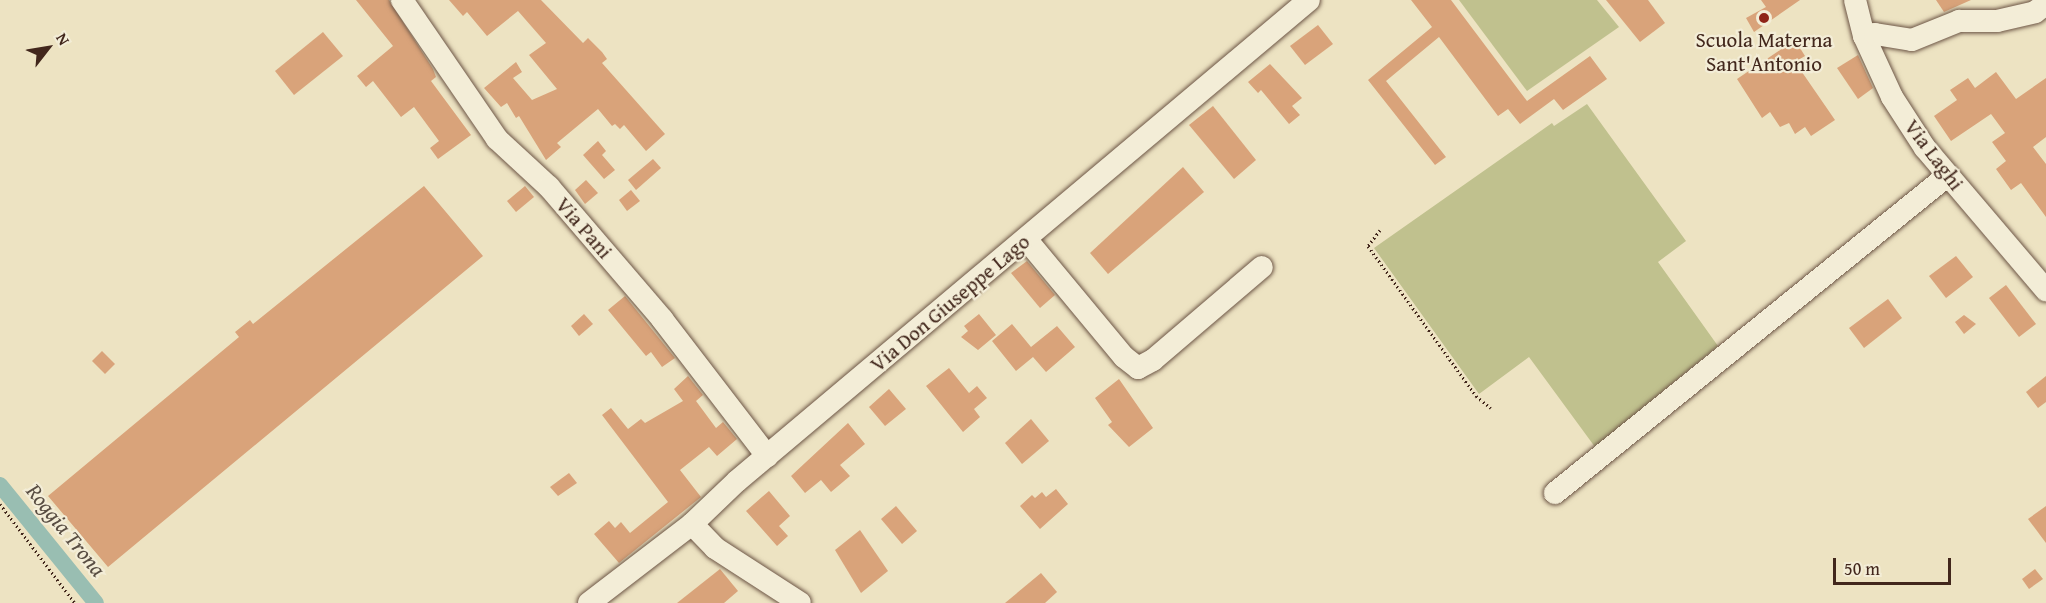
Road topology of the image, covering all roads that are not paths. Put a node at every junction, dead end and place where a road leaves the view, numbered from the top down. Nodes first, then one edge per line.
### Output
1 (402, 0) edge
2 (1855, 0) edge
3 (1302, 2) edge
4 (2046, 4) edge
5 (1864, 36) junction
6 (1947, 176) junction
7 (1026, 239) junction
8 (1262, 267) dead end
9 (2046, 290) edge
10 (767, 456) junction
11 (1554, 493) dead end
12 (692, 524) junction
13 (589, 603) edge
14 (800, 603) edge

1 - 10 street, Via Pani
2 - 5 street, Via Laghi
3 - 7 street, Via Don Giuseppe Lago
4 - 5 street
5 - 6 street, Via Laghi
6 - 9 street, Via Laghi
6 - 11 street
7 - 8 street
7 - 10 street, Via Don Giuseppe Lago
10 - 12 street, Via Don Giuseppe Lago
12 - 13 street, Via Don Giuseppe Lago
12 - 14 street

